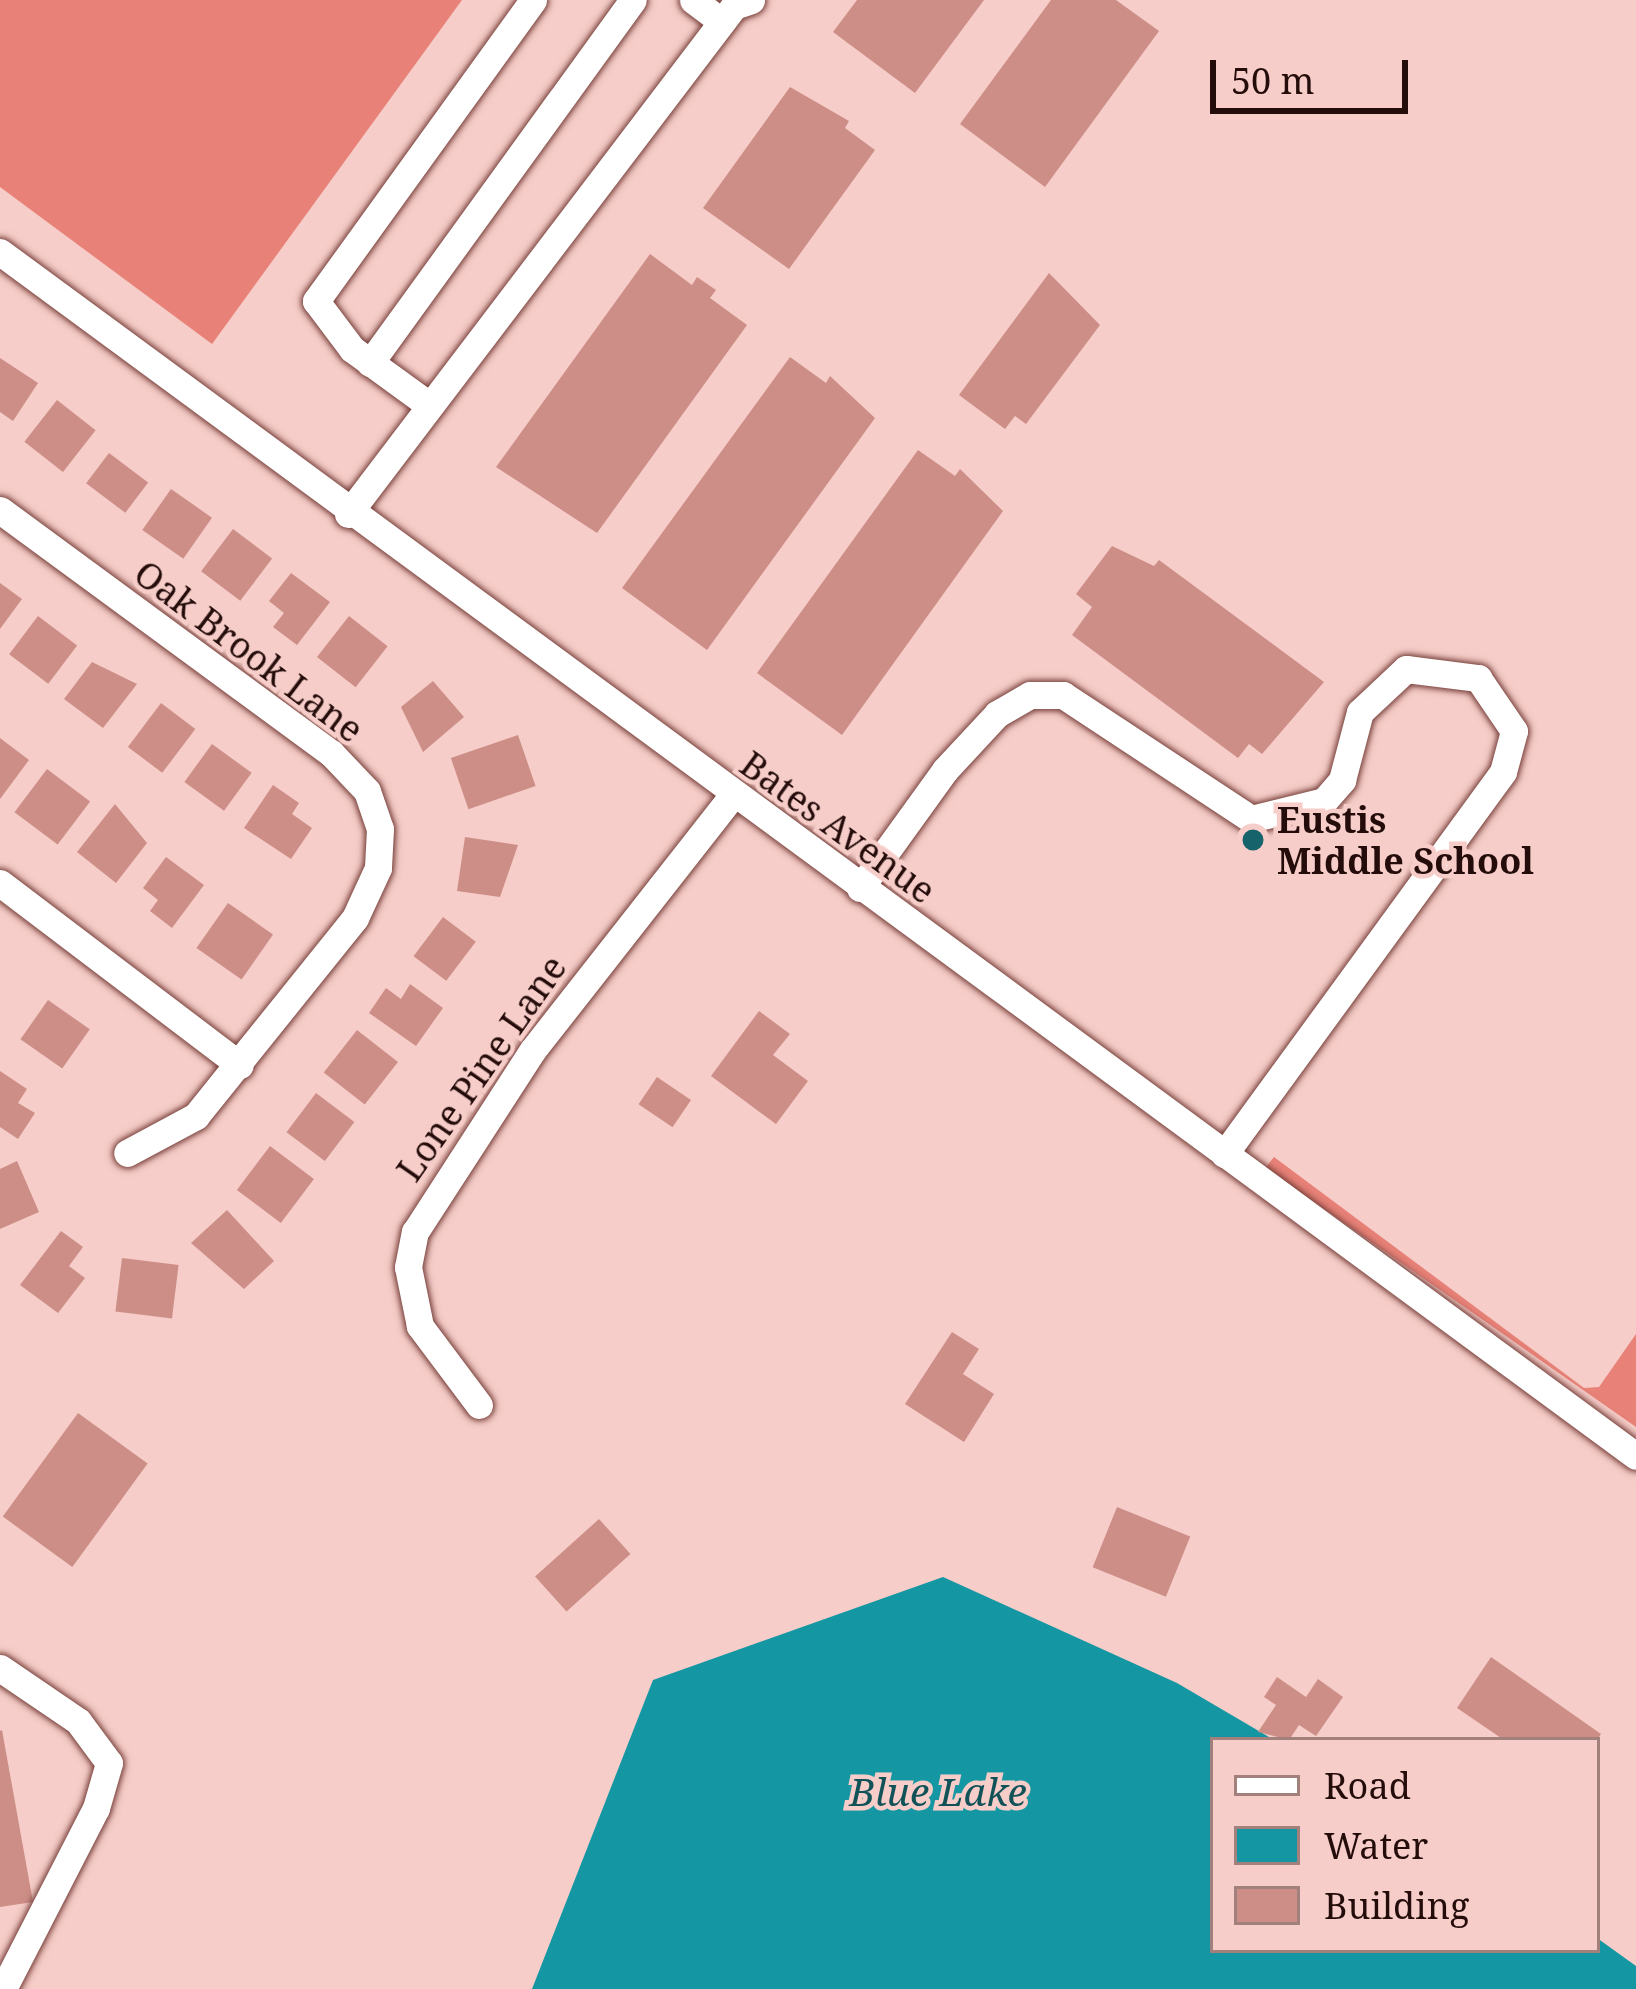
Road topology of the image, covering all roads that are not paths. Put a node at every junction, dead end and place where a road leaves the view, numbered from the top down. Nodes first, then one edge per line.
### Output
1 (532, 0) edge
2 (633, 0) edge
3 (692, 0) edge
4 (751, 0) edge
5 (722, 22) junction
6 (0, 252) edge
7 (370, 363) junction
8 (429, 406) junction
9 (0, 510) edge
10 (348, 514) junction
11 (733, 795) junction
12 (0, 883) edge
13 (860, 888) junction
14 (240, 1065) junction
15 (128, 1153) dead end
16 (1224, 1154) junction
17 (479, 1406) dead end
18 (1636, 1456) edge
19 (0, 1668) edge
20 (3, 1989) edge

1 - 7 street
2 - 7 street
3 - 5 street
4 - 5 street
5 - 8 street
6 - 10 street, Bates Avenue
7 - 8 street
8 - 10 street
9 - 14 street, Oak Brook Lane
10 - 11 street, Bates Avenue
11 - 13 street, Bates Avenue
11 - 17 street, Lone Pine Lane
12 - 14 street
13 - 16 street, Bates Avenue
13 - 16 street
14 - 15 street, Oak Brook Lane
16 - 18 street, Bates Avenue
19 - 20 street

